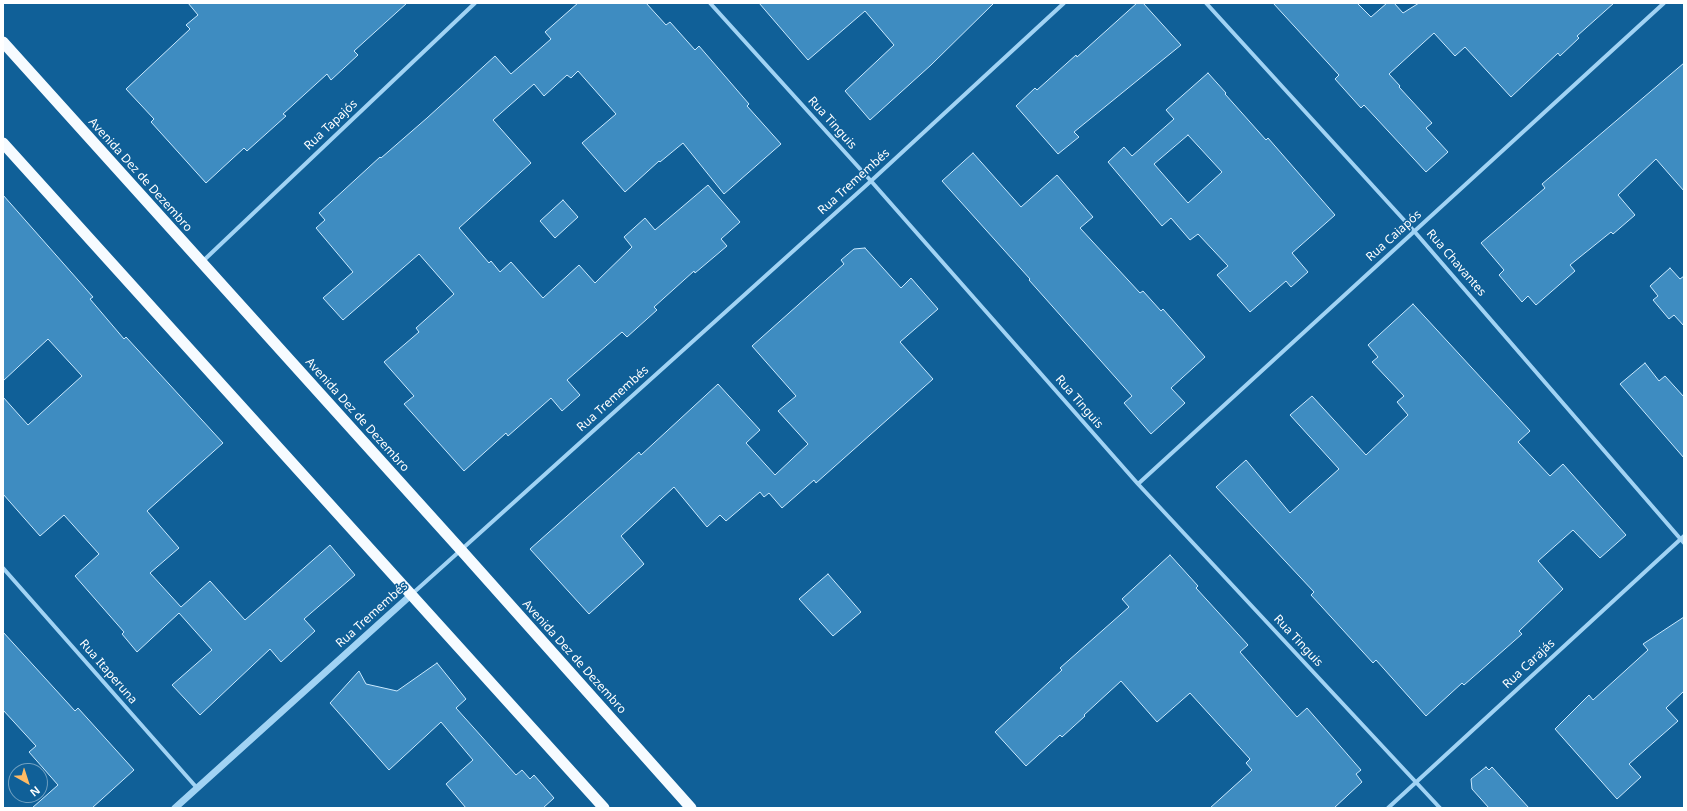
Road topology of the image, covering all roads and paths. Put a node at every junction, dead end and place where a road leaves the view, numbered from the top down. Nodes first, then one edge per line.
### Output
1 (475, 3) edge
2 (710, 3) edge
3 (1064, 3) edge
4 (1206, 3) edge
5 (1664, 3) edge
6 (3, 42) edge
7 (3, 143) edge
8 (872, 182) junction
9 (1414, 231) junction
10 (202, 262) junction
11 (1138, 484) junction
12 (1682, 537) edge
13 (1684, 543) edge
14 (461, 550) junction
15 (3, 568) edge
16 (412, 594) junction
17 (1416, 782) junction
18 (197, 788) junction
19 (175, 808) edge
20 (604, 808) edge
21 (691, 808) edge
22 (1388, 808) edge
23 (1440, 808) edge

1 - 10 street, Rua Tapajós
2 - 8 street, Rua Tinguis
3 - 8 street, Rua Tremembés
4 - 9 street, Rua Chavantes
5 - 9 street, Rua Caiapós
6 - 10 highway, Avenida Dez de Dezembro
7 - 16 highway
8 - 11 street, Rua Tinguis
8 - 14 street, Rua Tremembés
9 - 11 street, Rua Caiapós
9 - 12 street, Rua Chavantes
10 - 14 highway, Avenida Dez de Dezembro
11 - 17 street, Rua Tinguis
12 - 13 street, Rua Chavantes
12 - 17 street, Rua Carajás
14 - 16 street, Rua Tremembés
14 - 21 highway, Avenida Dez de Dezembro
15 - 18 street, Rua Itaperuna
16 - 18 street, Rua Tremembés
16 - 20 highway
17 - 22 street, Rua Carajás
17 - 23 street, Rua Tinguis
18 - 19 street, Rua Tremembés

